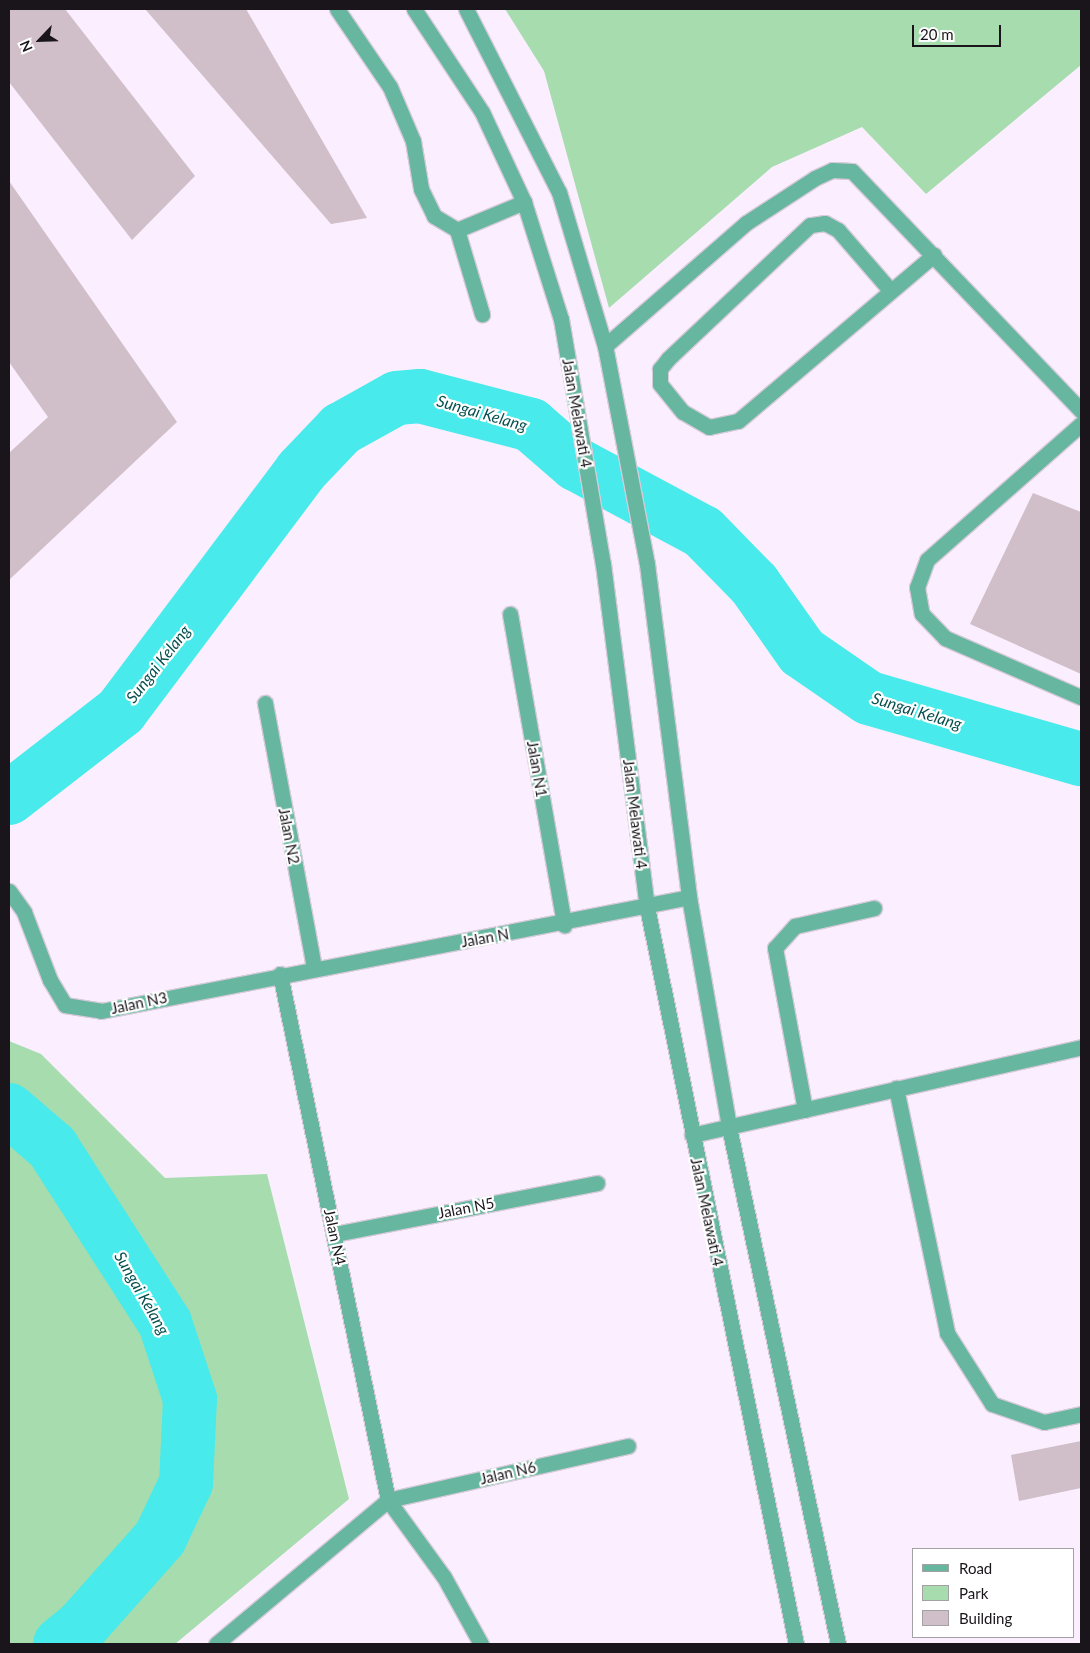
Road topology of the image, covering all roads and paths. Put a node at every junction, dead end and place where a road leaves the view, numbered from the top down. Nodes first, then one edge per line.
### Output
1 (337, 9) edge
2 (414, 9) edge
3 (466, 9) edge
4 (524, 202) junction
5 (457, 230) junction
6 (934, 255) junction
7 (890, 290) junction
8 (482, 314) dead end
9 (605, 346) junction
10 (1081, 411) edge
11 (1081, 424) edge
12 (510, 614) dead end
13 (1081, 697) edge
14 (264, 703) dead end
15 (9, 891) edge
16 (690, 897) junction
17 (647, 907) junction
18 (874, 908) dead end
19 (564, 924) junction
20 (314, 968) junction
21 (280, 974) junction
22 (1081, 1047) edge
23 (896, 1088) junction
24 (805, 1110) junction
25 (729, 1127) junction
26 (692, 1136) junction
27 (597, 1183) dead end
28 (335, 1234) junction
29 (1081, 1414) edge
30 (628, 1446) dead end
31 (388, 1500) junction
32 (216, 1644) edge
33 (481, 1644) edge
34 (796, 1644) edge
35 (838, 1644) edge

1 - 5 street
2 - 4 street, Jalan Melawati 4
3 - 9 street
4 - 5 street
4 - 17 street, Jalan Melawati 4
5 - 8 street
6 - 7 street
6 - 9 street
6 - 10 street
7 - 7 street
9 - 16 street
11 - 13 street
12 - 19 street, Jalan N1
14 - 20 street, Jalan N2
15 - 21 street, Jalan N3
16 - 17 street, Jalan N
16 - 25 street
17 - 19 street, Jalan N
17 - 26 street, Jalan Melawati 4
18 - 24 street
19 - 20 street, Jalan N
20 - 21 street, Jalan N
21 - 28 street, Jalan N4
22 - 23 street
23 - 24 street
23 - 29 street
24 - 25 street
25 - 26 street
25 - 35 street
26 - 34 street, Jalan Melawati 4
27 - 28 street, Jalan N5
28 - 31 street, Jalan N4
30 - 31 street, Jalan N6
31 - 32 street
31 - 33 street, Jalan N4

